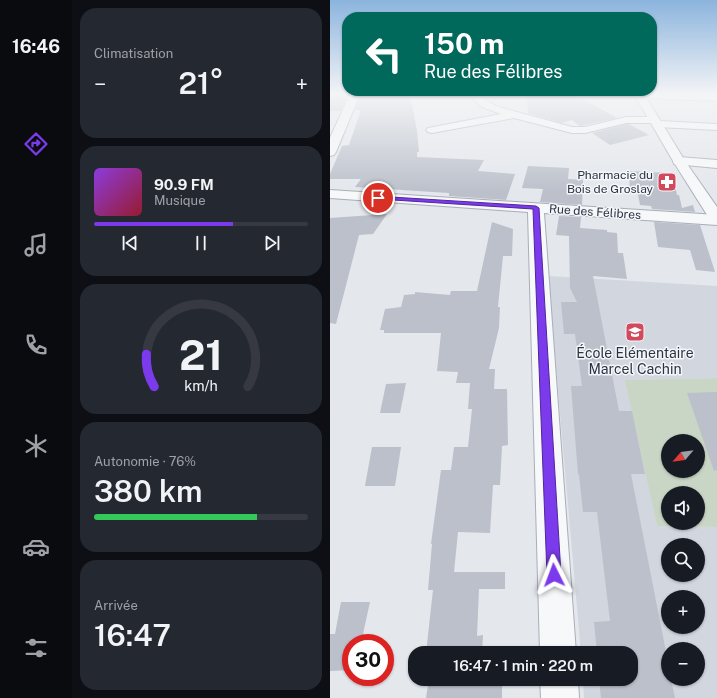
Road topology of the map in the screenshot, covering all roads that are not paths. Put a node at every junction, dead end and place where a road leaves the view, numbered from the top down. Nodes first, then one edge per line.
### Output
1 (341, 127) edge
2 (451, 127) edge
3 (559, 127) edge
4 (599, 127) edge
5 (659, 127) edge
6 (432, 130) dead end
7 (330, 152) edge
8 (679, 161) junction
9 (717, 164) edge
10 (330, 194) edge
11 (536, 208) junction
12 (717, 219) edge
13 (558, 646) edge
14 (559, 686) edge
15 (560, 698) edge

1 - 7 street
2 - 6 street
3 - 4 street
5 - 8 street
8 - 9 street
8 - 12 street
10 - 11 street, Rue des Félibres
11 - 12 street, Rue des Félibres
11 - 13 street
14 - 15 street

